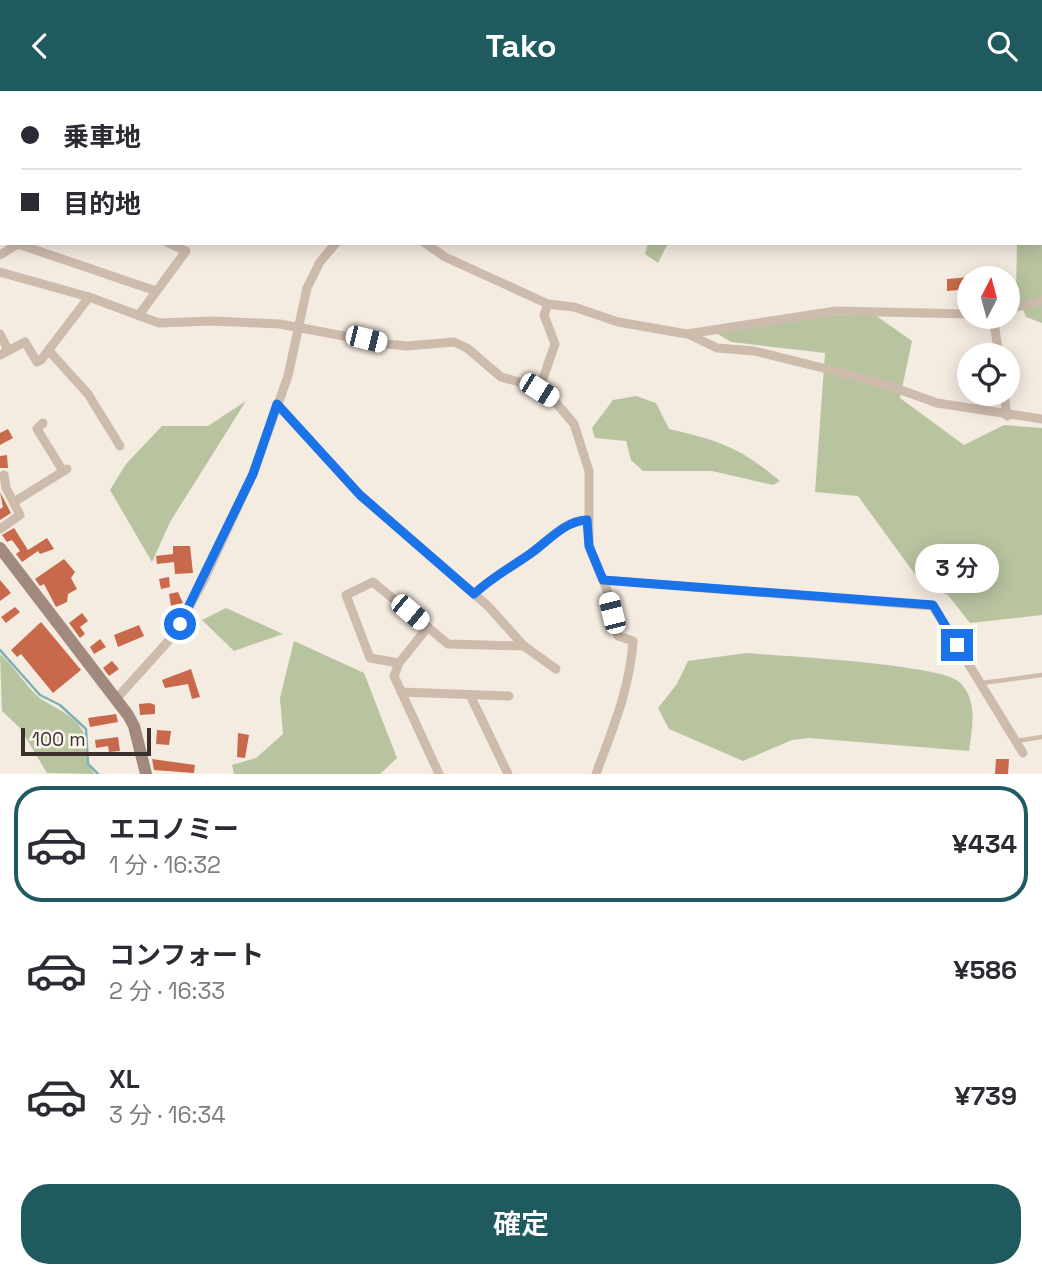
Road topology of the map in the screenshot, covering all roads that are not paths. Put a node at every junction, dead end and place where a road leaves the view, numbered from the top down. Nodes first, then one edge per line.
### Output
1 (22, 245) edge
2 (172, 245) edge
3 (334, 245) edge
4 (428, 245) edge
5 (0, 272) edge
6 (156, 291) junction
7 (89, 297) junction
8 (1042, 301) edge
9 (548, 304) junction
10 (1020, 306) edge
11 (957, 314) edge
12 (139, 316) junction
13 (299, 328) junction
14 (0, 334) edge
15 (687, 334) junction
16 (50, 352) junction
17 (4, 353) edge
18 (539, 390) junction
19 (277, 404) junction
20 (1006, 406) edge
21 (1007, 415) junction
22 (1042, 419) edge
23 (43, 423) dead end
24 (120, 446) dead end
25 (4, 475) dead end
26 (14, 502) junction
27 (587, 520) junction
28 (0, 529) edge
29 (0, 548) edge
30 (603, 580) junction
31 (474, 594) junction
32 (428, 627) junction
33 (524, 646) junction
34 (399, 663) junction
35 (556, 669) dead end
36 (1042, 675) edge
37 (981, 684) junction
38 (401, 692) junction
39 (470, 695) junction
40 (509, 696) dead end
41 (117, 698) junction
42 (1042, 737) edge
43 (1016, 741) junction
44 (1023, 753) dead end
45 (146, 774) edge
46 (439, 774) edge
47 (508, 774) edge
48 (596, 774) edge

1 - 6 street
2 - 6 street
3 - 13 street
4 - 9 street
5 - 7 street
6 - 12 street
7 - 12 street
7 - 16 street
8 - 10 street
9 - 15 street
9 - 18 street
11 - 15 street
12 - 13 street
13 - 18 street
13 - 19 street
14 - 17 street
15 - 21 street
16 - 17 street
16 - 24 street
18 - 27 street
19 - 31 street
19 - 41 street
20 - 21 street
21 - 22 street
23 - 26 street
25 - 26 street
26 - 28 street
27 - 30 street
27 - 31 street
29 - 41 street
30 - 37 street
30 - 48 street
31 - 33 street
32 - 33 street
32 - 34 street
32 - 34 street
33 - 35 street
34 - 38 street
36 - 37 lane
37 - 43 street
38 - 39 street
38 - 46 street
39 - 40 street
39 - 47 street
41 - 45 street
42 - 43 lane
43 - 44 street

